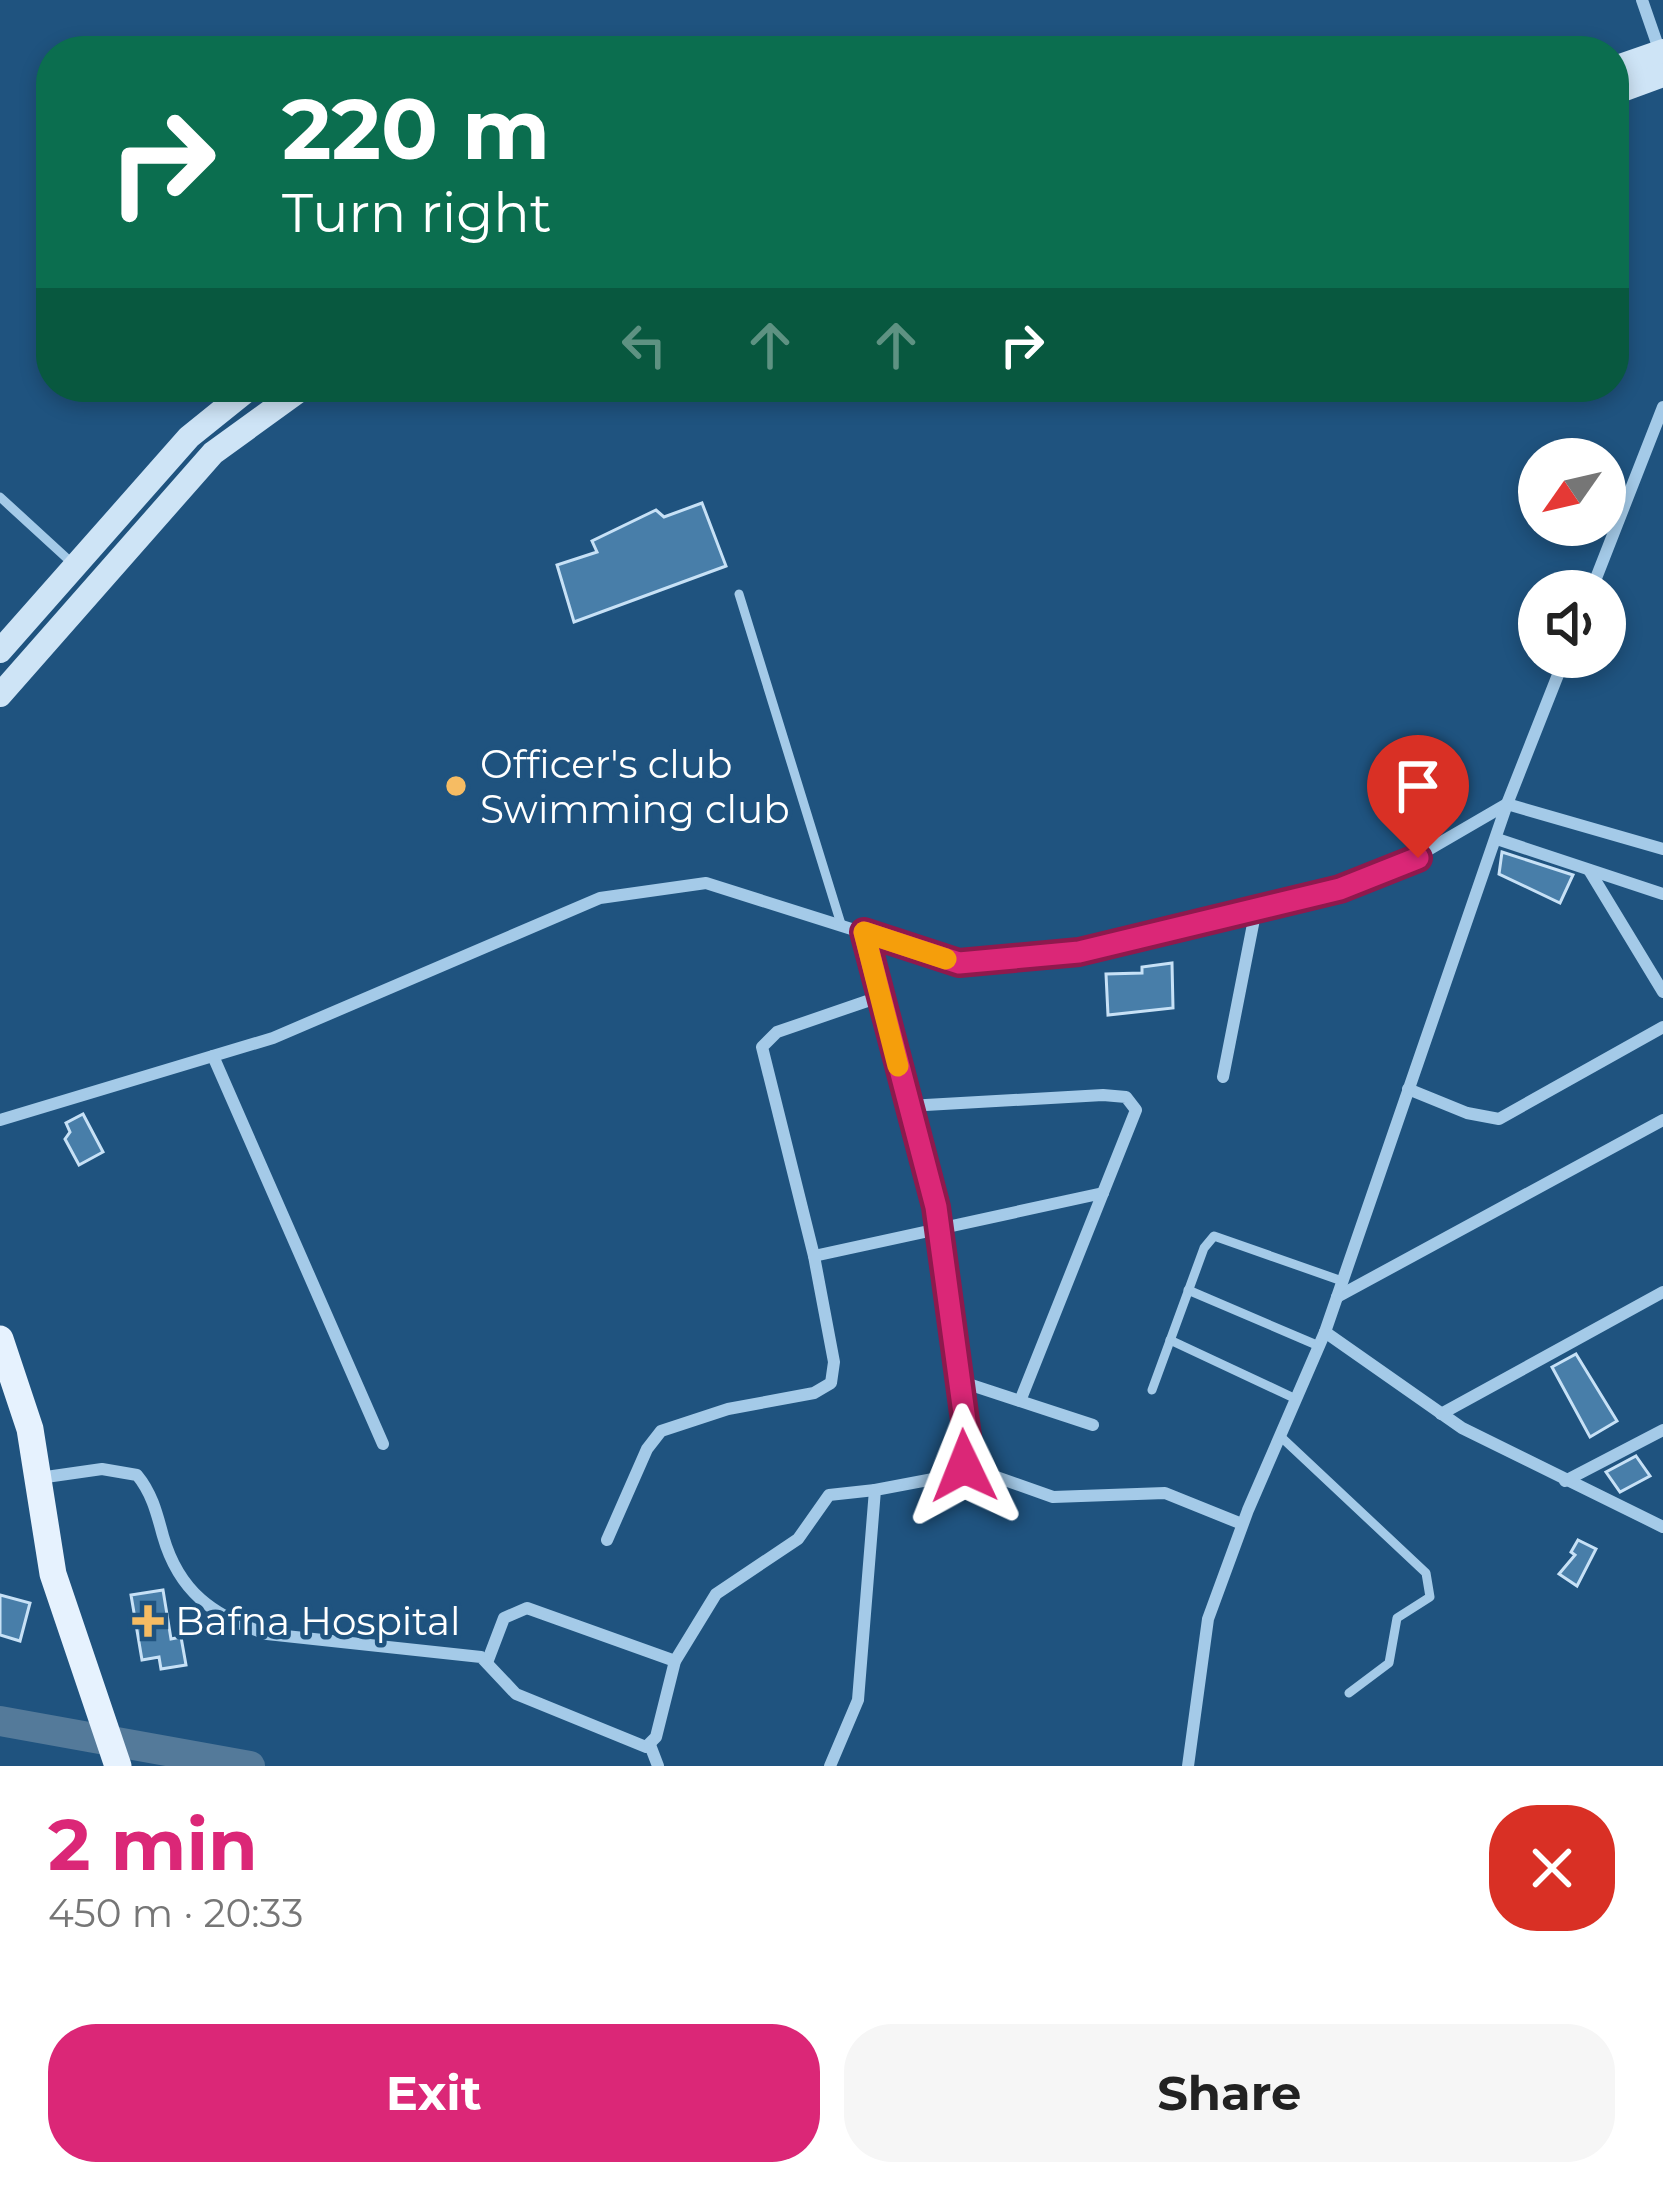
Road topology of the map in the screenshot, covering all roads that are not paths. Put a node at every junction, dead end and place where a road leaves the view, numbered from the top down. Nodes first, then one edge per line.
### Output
1 (1642, 0) edge
2 (1662, 59) edge
3 (1629, 65) edge
4 (1629, 82) edge
5 (231, 402) edge
6 (283, 402) edge
7 (1663, 407) edge
8 (0, 497) edge
9 (76, 566) junction
10 (1599, 570) edge
11 (740, 595) dead end
12 (0, 651) edge
13 (1557, 678) edge
14 (0, 695) edge
15 (1507, 804) junction
16 (1498, 839) junction
17 (1663, 849) edge
18 (1589, 869) junction
19 (1663, 894) edge
20 (1256, 909) junction
21 (841, 925) junction
22 (864, 932) junction
23 (1663, 992) edge
24 (879, 997) junction
25 (1663, 1027) edge
26 (213, 1056) junction
27 (1223, 1077) dead end
28 (1408, 1089) junction
29 (908, 1106) junction
30 (0, 1120) edge
31 (1663, 1120) edge
32 (1103, 1193) junction
33 (939, 1228) junction
34 (814, 1256) junction
35 (1342, 1281) junction
36 (1189, 1289) junction
37 (1663, 1292) edge
38 (1336, 1298) junction
39 (1324, 1332) junction
40 (0, 1339) edge
41 (1170, 1340) junction
42 (1318, 1346) junction
43 (7, 1380) edge
44 (959, 1381) junction
45 (1152, 1390) dead end
46 (1296, 1399) junction
47 (1020, 1401) junction
48 (1442, 1414) junction
49 (1093, 1425) dead end
50 (1663, 1430) edge
51 (1280, 1436) junction
52 (383, 1444) dead end
53 (964, 1466) junction
54 (39, 1478) junction
55 (1564, 1481) junction
56 (875, 1490) junction
57 (1243, 1524) junction
58 (1663, 1527) edge
59 (607, 1540) dead end
60 (488, 1660) junction
61 (674, 1661) junction
62 (1348, 1693) dead end
63 (650, 1745) junction
64 (118, 1766) edge
65 (658, 1766) edge
66 (830, 1766) edge
67 (1188, 1766) edge

1 - 2 street
2 - 3 main road
2 - 4 main road
5 - 9 main road
6 - 14 main road
7 - 10 street
8 - 9 lane
9 - 12 main road
11 - 21 lane
13 - 15 street
15 - 16 street
15 - 17 street
15 - 20 street
16 - 18 street
16 - 28 street
18 - 19 street
18 - 23 street
20 - 22 street
20 - 27 street
21 - 22 street
21 - 26 street
22 - 24 street
24 - 29 street
24 - 34 street
25 - 28 street
26 - 30 street
26 - 52 street
28 - 35 street
29 - 32 street
29 - 33 street
31 - 38 street
32 - 33 street
32 - 47 street
33 - 34 street
33 - 44 street
34 - 59 street
35 - 36 lane
35 - 38 street
36 - 41 lane
36 - 42 lane
37 - 48 street
38 - 39 street
39 - 42 street
39 - 48 street
40 - 43 main road
41 - 45 lane
41 - 46 lane
42 - 46 street
43 - 54 main road
44 - 47 street
44 - 53 street
46 - 51 street
47 - 49 street
48 - 55 street
50 - 55 street
51 - 57 street
51 - 62 lane
53 - 56 street
53 - 57 street
54 - 60 street
54 - 64 main road
55 - 58 street
56 - 61 street
56 - 66 street
57 - 67 street
60 - 61 street
60 - 63 street
61 - 63 street
63 - 65 street

